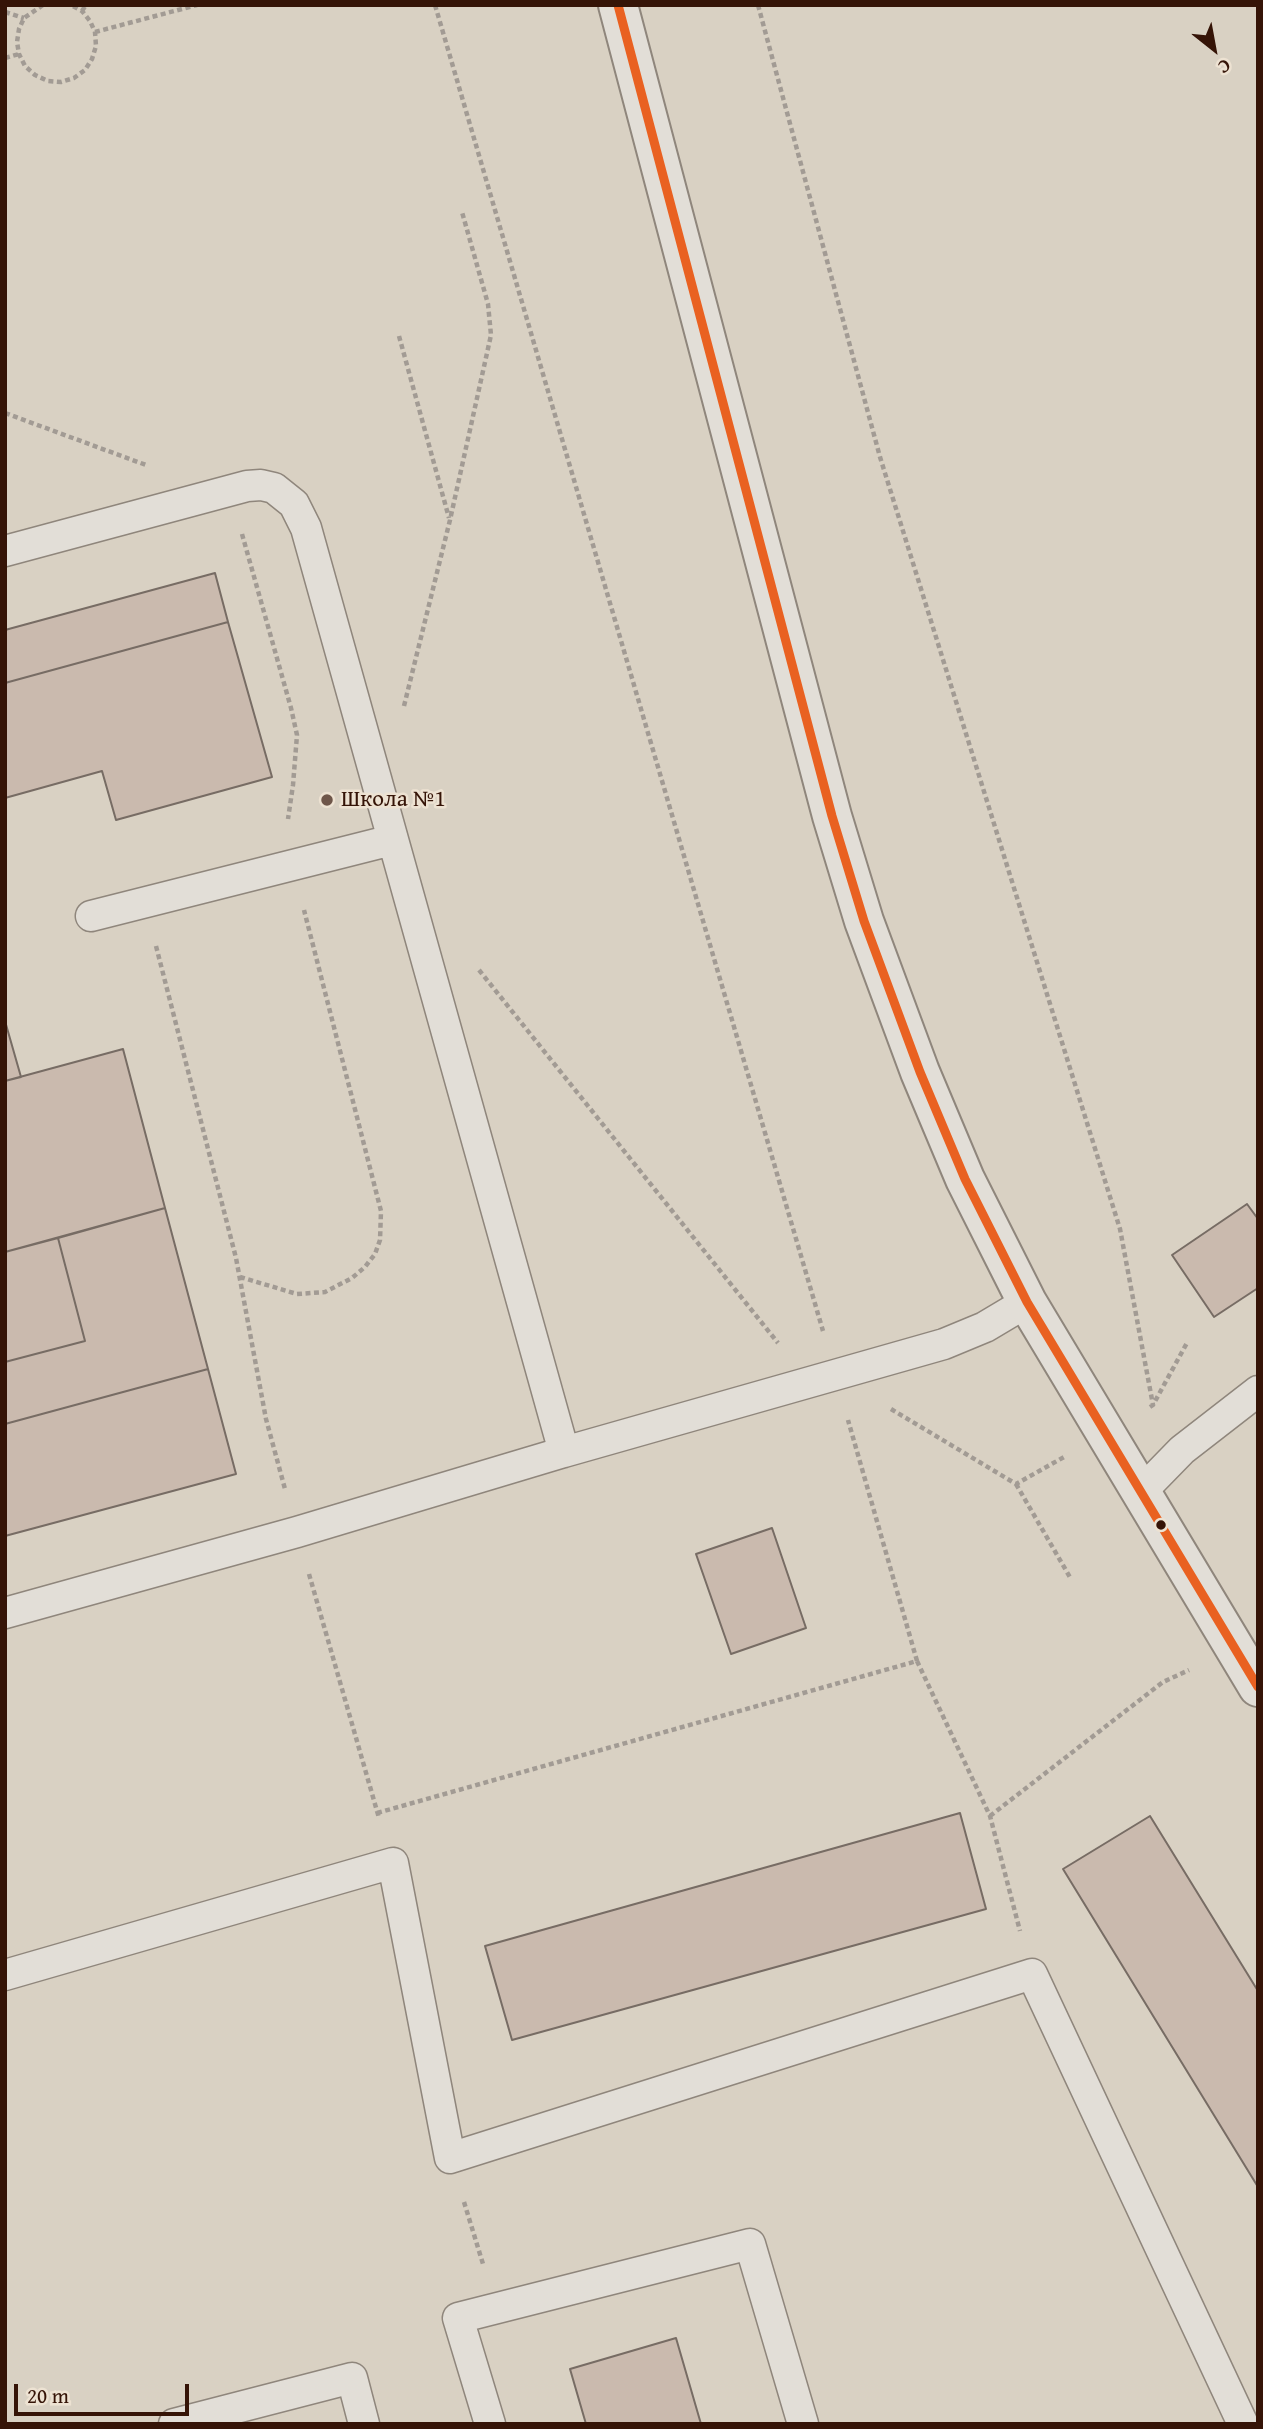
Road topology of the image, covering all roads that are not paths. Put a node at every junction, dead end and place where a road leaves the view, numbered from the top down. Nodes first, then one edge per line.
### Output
1 (618, 5) edge
2 (5, 551) edge
3 (392, 841) junction
4 (91, 916) dead end
5 (1027, 1302) junction
6 (1258, 1391) edge
7 (564, 1452) junction
8 (1141, 1492) junction
9 (5, 1613) edge
10 (1258, 1687) edge
11 (5, 1975) edge
12 (1258, 2419) edge
13 (174, 2424) edge
14 (364, 2424) edge
15 (490, 2424) edge
16 (803, 2424) edge
17 (1243, 2424) edge
18 (1251, 2424) edge

1 - 5 street
2 - 3 lane
3 - 4 lane
3 - 7 lane
5 - 7 lane
5 - 8 street
6 - 8 lane
7 - 9 lane
8 - 10 street
11 - 17 lane
12 - 18 lane
13 - 14 lane
15 - 16 lane

